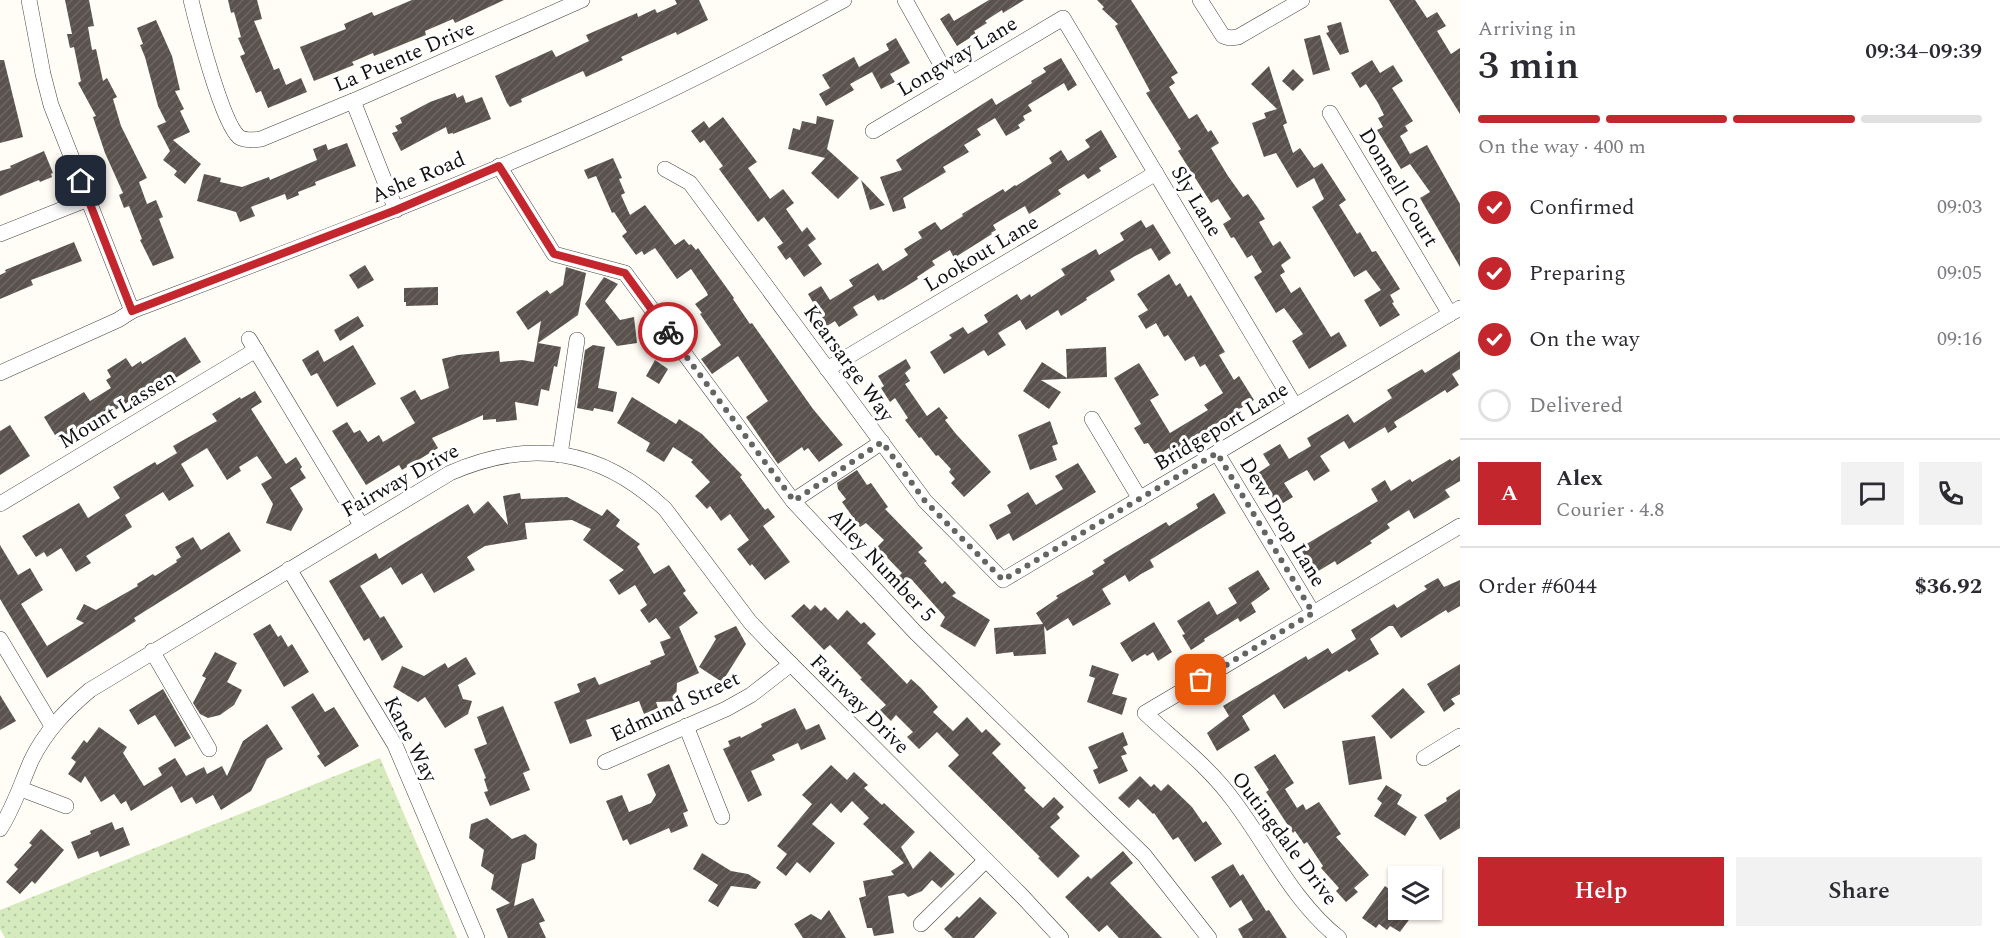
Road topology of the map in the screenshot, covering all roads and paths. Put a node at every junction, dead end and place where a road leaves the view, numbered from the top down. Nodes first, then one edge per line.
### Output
1 (29, 0) edge
2 (191, 0) edge
3 (582, 0) edge
4 (844, 0) edge
5 (905, 0) edge
6 (1200, 0) edge
7 (1302, 0) edge
8 (553, 6) edge
9 (1063, 18) joint
10 (952, 84) junction
11 (353, 101) junction
12 (1330, 113) dead end
13 (873, 131) dead end
14 (499, 166) junction
15 (665, 169) dead end
16 (1156, 173) junction
17 (88, 199) junction
18 (396, 210) junction
19 (0, 234) edge
20 (132, 311) junction
21 (1455, 311) edge
22 (577, 340) dead end
23 (827, 369) junction
24 (0, 373) edge
25 (1295, 406) junction
26 (1092, 419) dead end
27 (882, 442) junction
28 (1217, 453) junction
29 (560, 454) junction
30 (1140, 499) junction
31 (794, 501) junction
32 (0, 504) edge
33 (362, 525) junction
34 (1460, 526) edge
35 (289, 569) junction
36 (1003, 580) joint
37 (1313, 613) junction
38 (0, 639) edge
39 (152, 651) junction
40 (791, 664) junction
41 (52, 726) junction
42 (686, 726) junction
43 (1460, 736) edge
44 (209, 749) dead end
45 (1424, 758) dead end
46 (605, 762) dead end
47 (21, 789) junction
48 (66, 806) dead end
49 (722, 817) dead end
50 (0, 829) edge
51 (986, 860) junction
52 (921, 924) dead end
53 (477, 938) edge
54 (1061, 938) edge
55 (1209, 938) edge
56 (1339, 938) edge

1 - 17 street
2 - 11 street, La Puente Drive
3 - 8 street, La Puente Drive
4 - 14 street, Ashe Road
5 - 10 street
6 - 7 street
8 - 11 street, La Puente Drive
9 - 10 street, Longway Lane
9 - 16 street, Sly Lane
10 - 13 street, Longway Lane
11 - 18 street
12 - 21 street, Donnell Court
14 - 18 street, Ashe Road
14 - 31 street, Alley Number 5
15 - 23 street, Kearsarge Way
16 - 23 street, Lookout Lane
16 - 25 street, Sly Lane
17 - 19 street
17 - 20 street
18 - 20 street, Ashe Road
20 - 24 street, Ashe Road
21 - 25 street, Bridgeport Lane
22 - 29 street
23 - 27 street, Kearsarge Way
25 - 28 street, Bridgeport Lane
26 - 30 street
27 - 31 street
27 - 36 street, Kearsarge Way
28 - 30 street, Bridgeport Lane
28 - 37 street, Dew Drop Lane
29 - 33 street, Fairway Drive
29 - 40 street, Fairway Drive
30 - 36 street, Bridgeport Lane
31 - 55 street, Alley Number 5
32 - 33 street, Mount Lassen
33 - 35 street, Fairway Drive
34 - 37 street
35 - 39 street, Fairway Drive
35 - 53 street, Kane Way
37 - 56 street, Outingdale Drive
38 - 41 street
39 - 41 street, Fairway Drive
39 - 44 street
40 - 42 street, Edmund Street
40 - 51 street, Fairway Drive
41 - 47 street, Fairway Drive
42 - 46 street, Edmund Street
42 - 49 street
43 - 45 street
47 - 48 street
47 - 50 street, Fairway Drive
51 - 52 street
51 - 54 street, Fairway Drive

